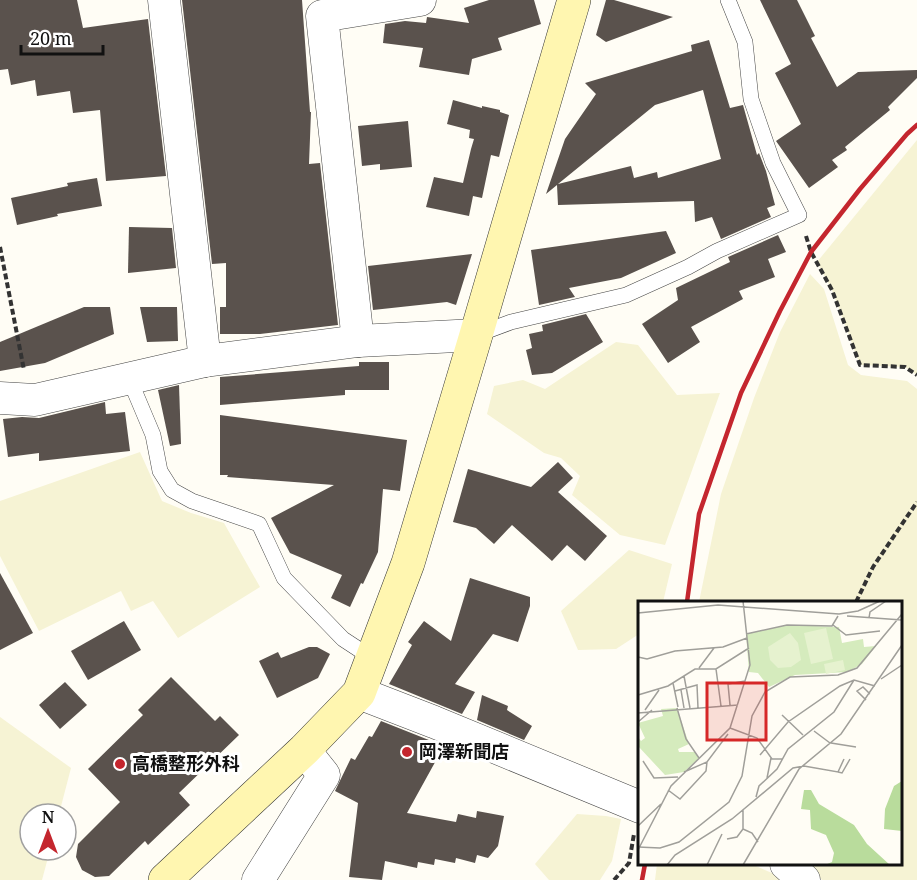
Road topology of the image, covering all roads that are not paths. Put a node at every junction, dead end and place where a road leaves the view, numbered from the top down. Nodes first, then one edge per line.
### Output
1 (164, 0) edge
2 (420, 0) edge
3 (574, 0) edge
4 (728, 0) edge
5 (476, 335) junction
6 (358, 341) junction
7 (205, 361) junction
8 (129, 378) junction
9 (0, 398) edge
10 (372, 658) junction
11 (359, 693) junction
12 (304, 750) junction
13 (637, 819) edge
14 (787, 865) edge
15 (165, 880) edge
16 (258, 880) edge
17 (804, 880) edge

1 - 7 street
2 - 6 street
3 - 5 street
4 - 5 lane
5 - 6 street
5 - 10 street
6 - 7 street
7 - 8 street
8 - 9 street
8 - 10 lane
10 - 11 street
11 - 12 street
11 - 13 street
12 - 15 street
12 - 16 street
14 - 17 street

